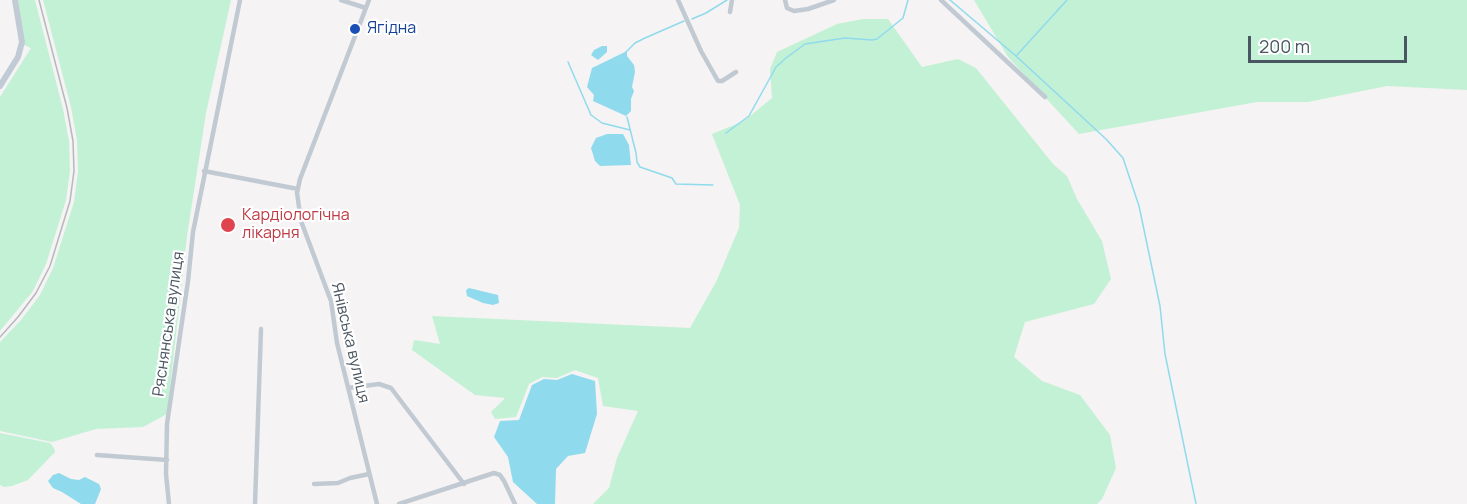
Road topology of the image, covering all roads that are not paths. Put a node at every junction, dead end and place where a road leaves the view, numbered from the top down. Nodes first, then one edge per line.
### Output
1 (15, 0) edge
2 (240, 0) edge
3 (341, 0) edge
4 (369, 0) edge
5 (678, 0) edge
6 (732, 0) edge
7 (834, 0) edge
8 (941, 0) edge
9 (785, 1) edge
10 (366, 8) junction
11 (730, 12) dead end
12 (736, 72) dead end
13 (0, 86) edge
14 (1045, 97) dead end
15 (204, 171) junction
16 (297, 189) junction
17 (261, 329) dead end
18 (348, 388) junction
19 (97, 455) dead end
20 (167, 460) junction
21 (369, 474) junction
22 (314, 484) dead end
23 (464, 484) junction
24 (169, 504) edge
25 (255, 504) edge
26 (377, 504) edge
27 (399, 504) edge
28 (515, 504) edge

1 - 13 main road
2 - 15 street, Ряснянська вулиця
3 - 10 street
4 - 10 street
5 - 12 street
6 - 11 street
7 - 9 street
8 - 14 street
10 - 16 street
15 - 16 street
15 - 20 street, Ряснянська вулиця
16 - 18 street, Янівська вулиця
17 - 25 street
18 - 21 street, Янівська вулиця
18 - 23 street
19 - 20 street
20 - 24 street, Ряснянська вулиця
21 - 22 street
21 - 26 street, Янівська вулиця
23 - 27 street
23 - 28 street

